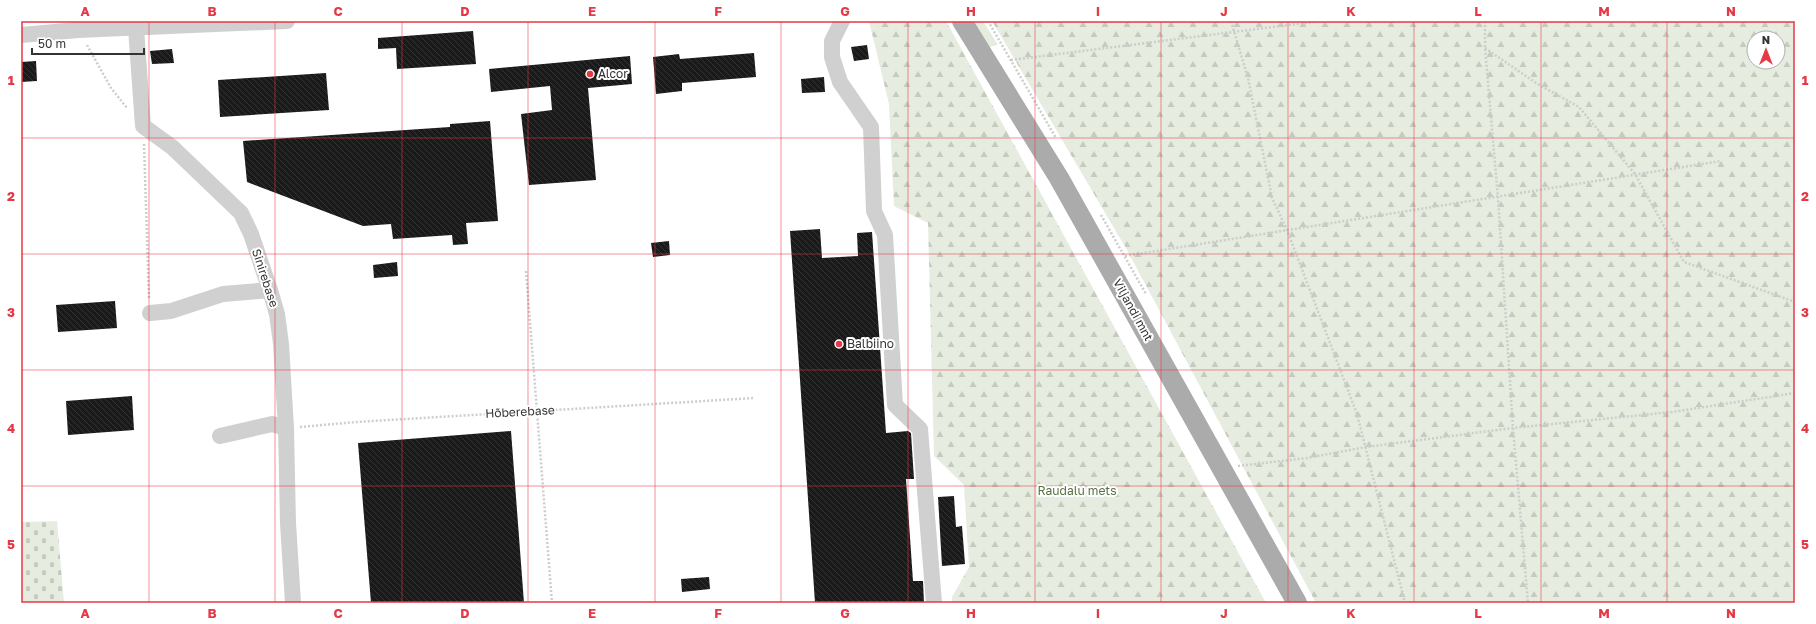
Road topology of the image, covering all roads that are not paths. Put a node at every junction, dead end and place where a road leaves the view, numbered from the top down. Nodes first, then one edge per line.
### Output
1 (287, 21) edge
2 (842, 21) edge
3 (962, 21) edge
4 (174, 24) edge
5 (77, 26) edge
6 (136, 28) junction
7 (21, 35) edge
8 (270, 290) junction
9 (150, 313) road end
10 (286, 428) junction
11 (220, 436) dead end
12 (292, 603) edge
13 (934, 603) edge
14 (1297, 603) edge

1 - 4 street
2 - 13 street
3 - 14 main road, Viljandi mnt
4 - 6 street
5 - 6 street
5 - 7 street
6 - 8 street, Sinirebase
8 - 9 street
8 - 10 street, Sinirebase
10 - 11 street
10 - 12 street, Sinirebase

